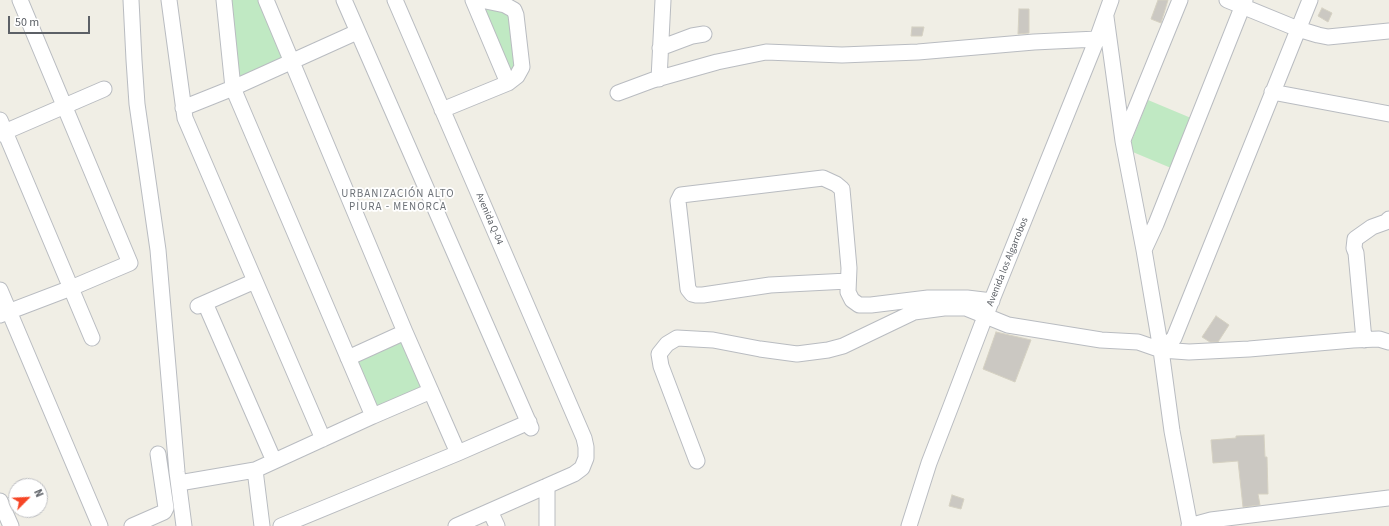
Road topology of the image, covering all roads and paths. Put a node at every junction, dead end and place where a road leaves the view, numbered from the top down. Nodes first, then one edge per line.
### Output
1 (20, 0) edge
2 (131, 0) edge
3 (169, 0) edge
4 (224, 0) edge
5 (266, 0) edge
6 (344, 0) edge
7 (395, 0) edge
8 (473, 0) edge
9 (481, 0) edge
10 (663, 0) edge
11 (1180, 0) edge
12 (1226, 0) edge
13 (1310, 0) edge
14 (1243, 4) edge
15 (1106, 5) edge
16 (1298, 29) junction
17 (357, 32) junction
18 (1389, 32) edge
19 (704, 34) dead end
20 (1097, 39) junction
21 (660, 48) junction
22 (291, 62) junction
23 (659, 79) junction
24 (508, 83) junction
25 (104, 88) dead end
26 (233, 88) junction
27 (618, 93) dead end
28 (1277, 93) junction
29 (65, 105) junction
30 (183, 108) junction
31 (442, 110) junction
32 (1389, 114) edge
33 (2, 128) edge
34 (1123, 141) junction
35 (1389, 219) edge
36 (1144, 250) junction
37 (255, 281) junction
38 (848, 281) junction
39 (71, 288) junction
40 (0, 290) edge
41 (992, 301) junction
42 (5, 313) edge
43 (986, 316) junction
44 (405, 332) junction
45 (92, 338) dead end
46 (1364, 340) junction
47 (1389, 342) edge
48 (1161, 350) junction
49 (348, 358) junction
50 (431, 391) junction
51 (373, 416) junction
52 (323, 439) junction
53 (458, 453) junction
54 (158, 454) dead end
55 (274, 461) junction
56 (697, 461) dead end
57 (255, 470) junction
58 (179, 483) junction
59 (546, 486) junction
60 (1389, 498) edge
61 (0, 501) edge
62 (490, 511) junction
63 (11, 526) edge
64 (100, 526) edge
65 (132, 526) edge
66 (184, 526) edge
67 (262, 526) edge
68 (281, 526) edge
69 (456, 526) edge
70 (497, 526) edge
71 (547, 526) edge
72 (909, 526) edge
73 (1190, 526) edge

1 - 29 street
2 - 58 street
3 - 30 street
4 - 26 street
5 - 22 street
6 - 17 street
7 - 31 street, Avenida Q-04
8 - 24 street
9 - 24 street
10 - 21 street
11 - 34 street
12 - 14 street
13 - 16 street
14 - 16 street
14 - 36 street
15 - 20 street, Avenida los Algarrobos
15 - 34 street
16 - 18 street
16 - 28 street
17 - 22 street
17 - 53 street
19 - 21 street
20 - 23 street
20 - 41 street, Avenida los Algarrobos
21 - 23 street
22 - 26 street
22 - 44 street
23 - 27 street
24 - 31 street
25 - 29 street
26 - 30 street
26 - 49 street
28 - 32 street
28 - 48 street
29 - 33 street
29 - 39 street
30 - 37 street
31 - 59 street, Avenida Q-04
33 - 39 street
34 - 36 street
35 - 46 street
36 - 48 street
37 - 52 street
37 - 55 street
38 - 38 street
38 - 41 street
39 - 42 street
39 - 45 street
40 - 42 street
41 - 43 street, Avenida los Algarrobos
42 - 64 street
43 - 48 street
43 - 56 street
43 - 72 street, Avenida los Algarrobos
44 - 49 street
44 - 50 street
46 - 47 street
46 - 48 street
48 - 73 street
49 - 51 street
50 - 51 street
50 - 53 street
51 - 52 street
52 - 55 street
53 - 68 street
54 - 65 street
55 - 57 street
57 - 58 street
57 - 67 street
58 - 66 street
59 - 62 street, Avenida Q-04
59 - 71 street
60 - 73 street
61 - 63 street
62 - 69 street, Avenida Q-04
62 - 70 street

